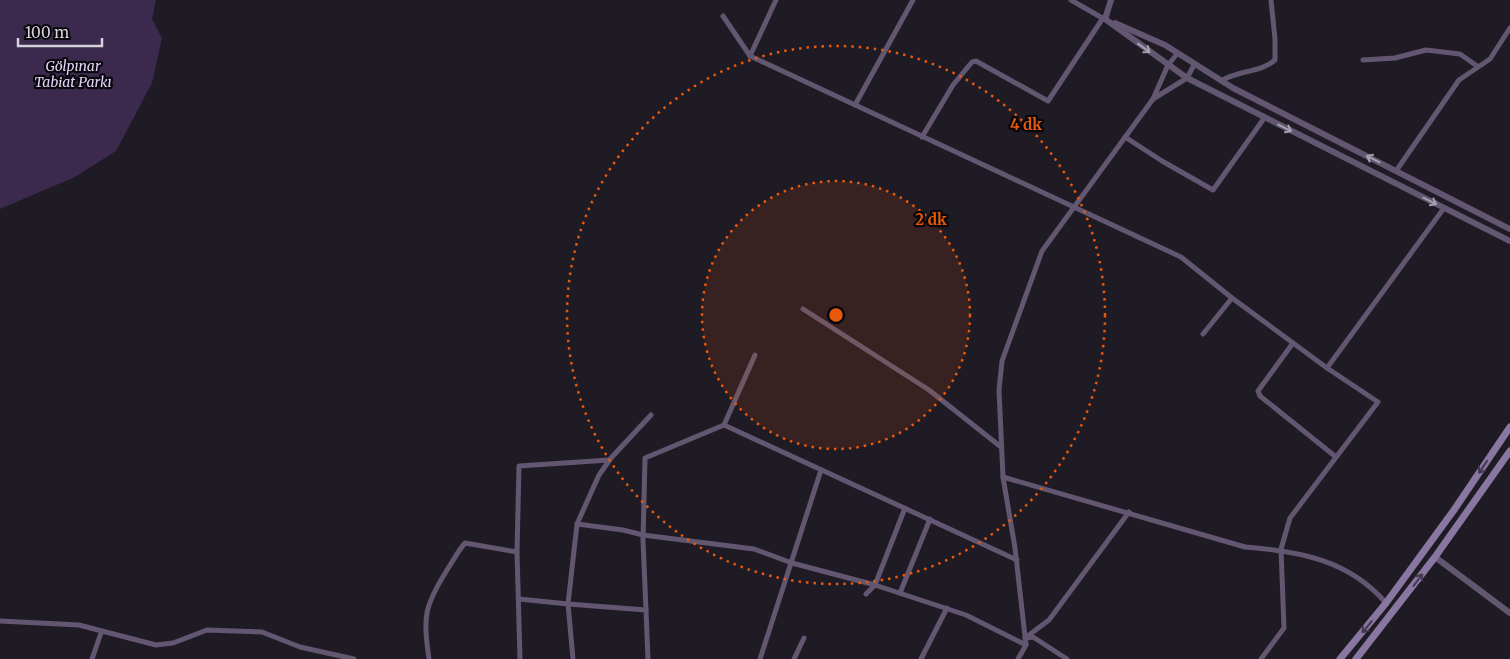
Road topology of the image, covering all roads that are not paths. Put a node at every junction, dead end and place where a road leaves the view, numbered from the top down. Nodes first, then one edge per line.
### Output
1 (776, 0) edge
2 (913, 0) edge
3 (1071, 0) edge
4 (1111, 0) edge
5 (1271, 0) edge
6 (723, 16) dead end
7 (1104, 18) junction
8 (1510, 28) edge
9 (1177, 54) junction
10 (750, 56) junction
11 (1363, 60) dead end
12 (1168, 65) junction
13 (1194, 65) junction
14 (1478, 66) junction
15 (1187, 78) junction
16 (1221, 81) junction
17 (1152, 100) junction
18 (854, 105) junction
19 (1265, 117) junction
20 (922, 137) junction
21 (1125, 137) junction
22 (1396, 171) junction
23 (1074, 207) junction
24 (1444, 208) junction
25 (1510, 229) edge
26 (1510, 241) edge
27 (1232, 298) junction
28 (802, 309) dead end
29 (1203, 334) dead end
30 (1293, 343) junction
31 (756, 355) dead end
32 (1327, 368) junction
33 (651, 415) dead end
34 (724, 425) junction
35 (1510, 427) edge
36 (1001, 447) junction
37 (1510, 450) edge
38 (1336, 458) junction
39 (610, 460) junction
40 (821, 470) junction
41 (1003, 477) junction
42 (905, 508) junction
43 (1129, 512) junction
44 (930, 519) junction
45 (576, 524) junction
46 (643, 535) junction
47 (1281, 550) junction
48 (517, 552) junction
49 (1435, 557) junction
50 (1016, 560) junction
51 (792, 563) junction
52 (875, 586) junction
53 (900, 593) junction
54 (866, 594) dead end
55 (520, 599) junction
56 (1386, 603) junction
57 (568, 604) junction
58 (947, 608) junction
59 (646, 610) junction
60 (1510, 613) edge
61 (0, 621) edge
62 (102, 633) junction
63 (804, 638) dead end
64 (1026, 642) junction
65 (92, 659) edge
66 (354, 659) edge
67 (429, 659) edge
68 (520, 659) edge
69 (572, 659) edge
70 (648, 659) edge
71 (760, 659) edge
72 (794, 659) edge
73 (921, 659) edge
74 (1018, 659) edge
75 (1067, 659) edge
76 (1261, 659) edge
77 (1340, 659) edge
78 (1356, 659) edge

1 - 10 street
2 - 18 street
3 - 7 street
4 - 7 street
5 - 16 street
6 - 10 street
7 - 9 street
7 -> 12 street
7 - 20 street
8 - 14 street
9 - 12 street
9 - 13 street
10 - 18 street
11 - 14 street
12 - 15 street
12 - 17 street
13 - 15 street
13 - 16 street
14 - 22 street
15 - 17 street
15 - 19 street
22 -> 16 street
17 - 21 street
18 - 20 street
19 - 21 street
19 -> 24 street
20 - 23 street
21 - 23 street
22 - 25 street
23 - 27 street
23 - 36 street
24 - 26 street
24 - 32 street
27 - 29 street
27 - 30 street
28 - 36 street
30 - 32 street
30 - 38 street
31 - 34 street
32 - 38 street
33 - 39 street
34 - 40 street
34 - 46 street
35 -> 56 main road
36 - 41 street
37 - 49 main road
38 - 47 street
39 - 45 street
39 - 48 street
40 - 42 street
40 - 51 street
41 - 43 street
41 - 50 street
42 - 44 street
42 - 52 street
43 - 47 street
43 - 64 street
44 - 50 street
44 - 53 street
45 - 46 street
45 - 57 street
46 - 51 street
46 - 59 street
47 - 56 street
47 - 76 street
48 - 55 street
48 - 67 street
49 - 60 street
78 -> 49 main road
50 - 64 street
51 - 52 street
51 - 71 street
52 - 53 street
52 - 54 street
53 - 58 street
55 - 57 street
55 - 68 street
56 -> 77 main road
57 - 59 street
57 - 69 street
58 - 64 street
58 - 73 street
59 - 70 street
61 - 62 street
62 - 65 street
62 - 66 street
63 - 72 street
64 - 74 street
64 - 75 street

